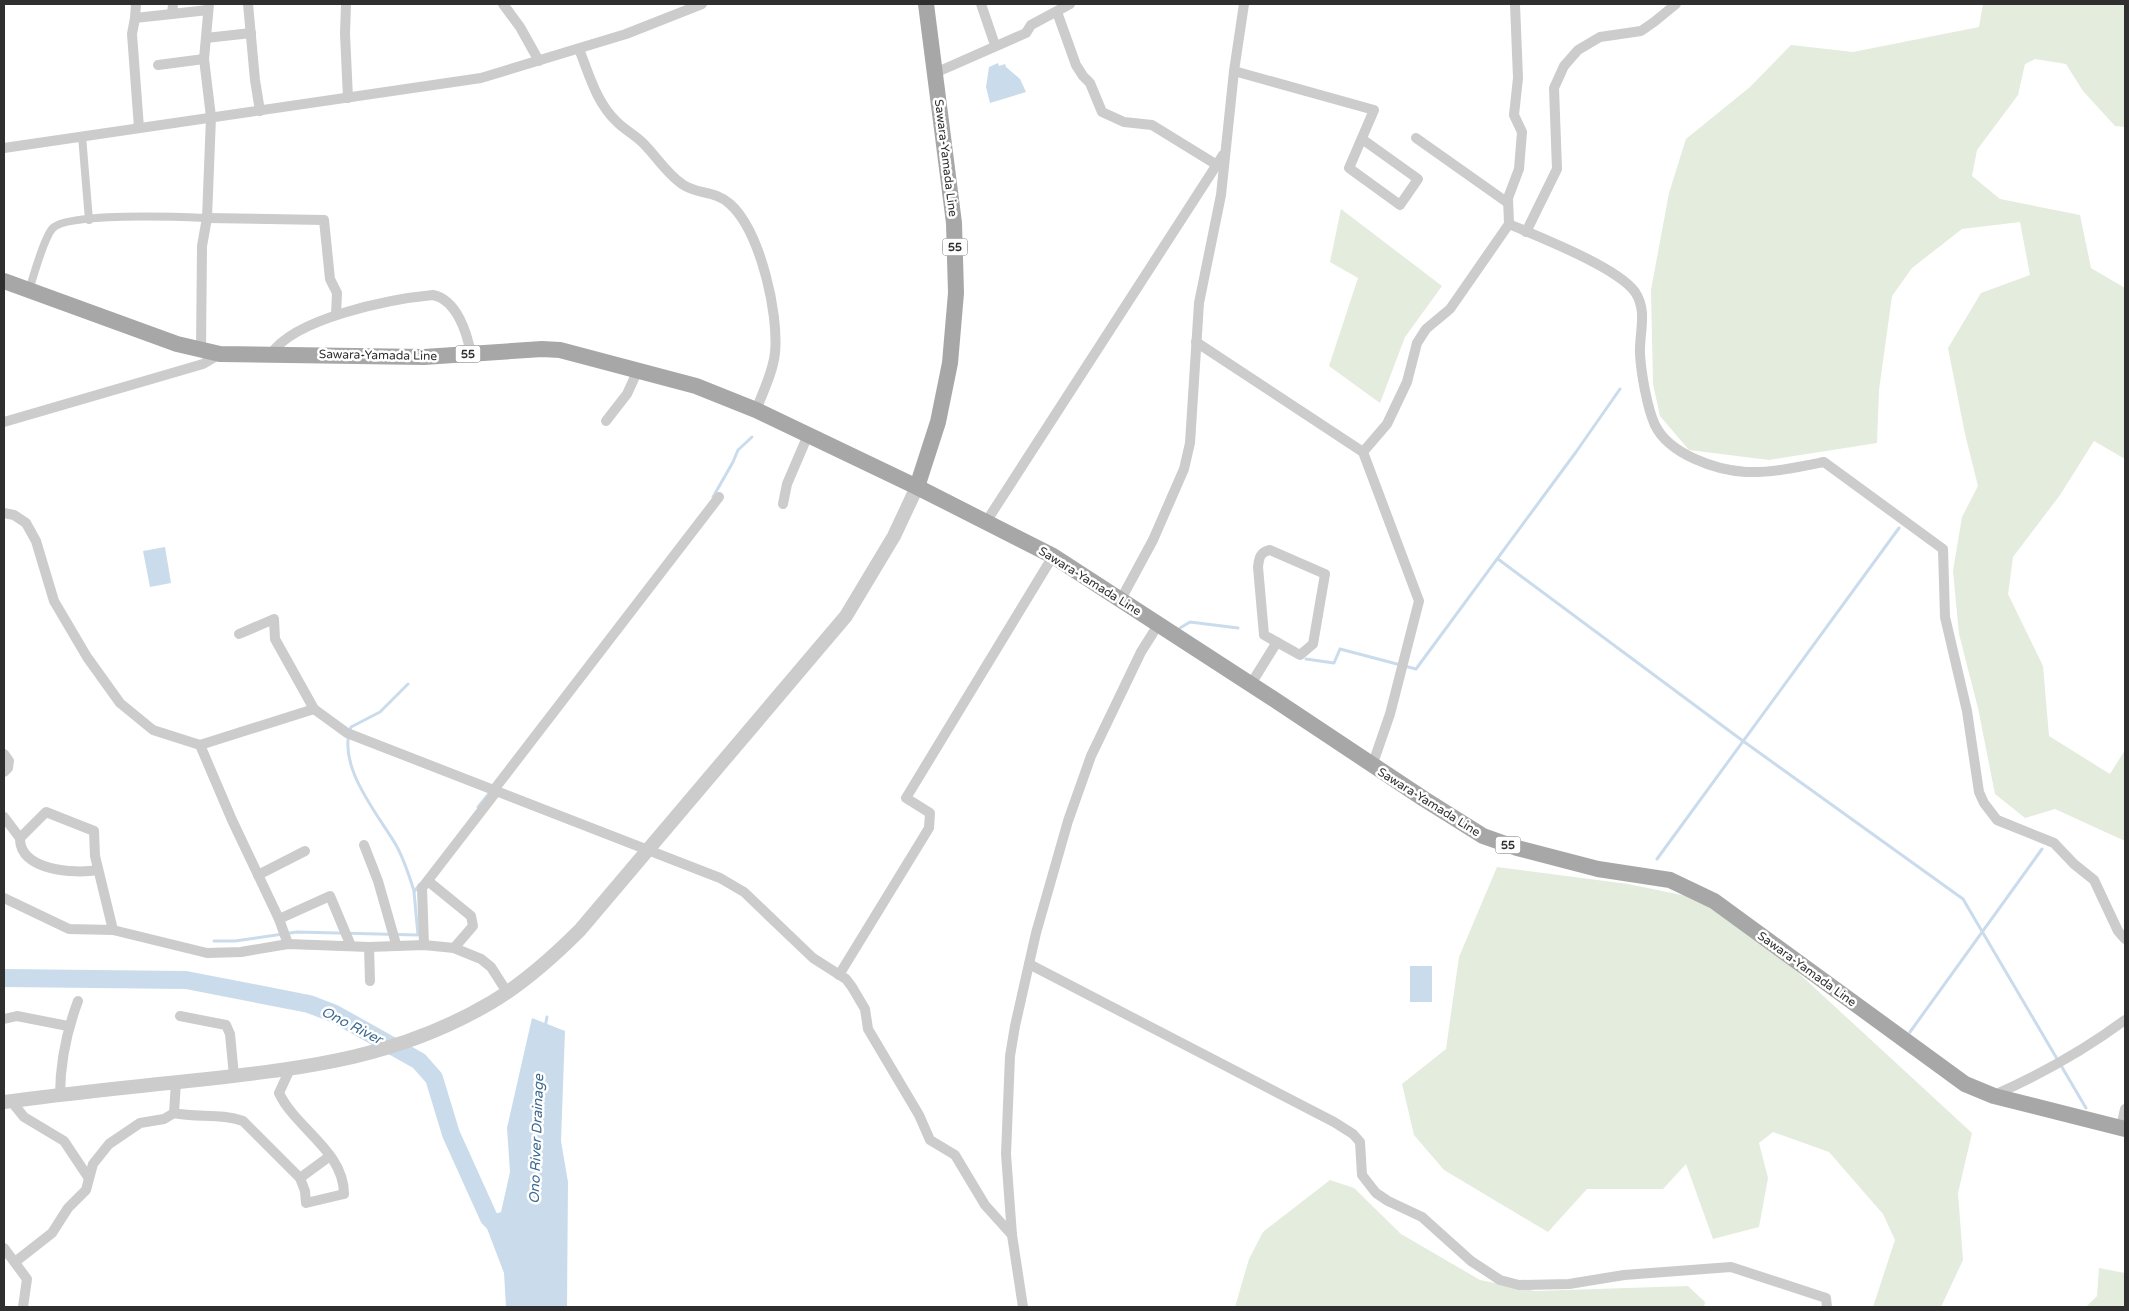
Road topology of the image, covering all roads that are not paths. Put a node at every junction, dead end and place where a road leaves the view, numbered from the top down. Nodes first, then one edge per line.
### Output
1 (136, 4) edge
2 (248, 4) edge
3 (346, 4) edge
4 (503, 4) edge
5 (702, 4) edge
6 (926, 4) edge
7 (981, 4) edge
8 (1070, 4) edge
9 (1244, 4) edge
10 (1515, 4) edge
11 (1676, 4) edge
12 (208, 7) edge
13 (173, 9) edge
14 (1057, 12) junction
15 (135, 18) junction
16 (251, 33) junction
17 (206, 38) junction
18 (995, 45) junction
19 (579, 49) junction
20 (204, 59) junction
21 (539, 62) junction
22 (158, 65) dead end
23 (1234, 71) junction
24 (935, 73) junction
25 (348, 98) junction
26 (260, 111) junction
27 (211, 117) junction
28 (139, 128) junction
29 (82, 136) junction
30 (1416, 138) dead end
31 (1362, 139) junction
32 (4, 148) edge
33 (1225, 152) junction
34 (1217, 165) junction
35 (1508, 202) junction
36 (207, 218) junction
37 (89, 220) junction
38 (1509, 224) junction
39 (1526, 232) junction
40 (4, 281) edge
41 (29, 290) junction
42 (336, 314) junction
43 (1196, 342) junction
44 (201, 350) junction
45 (220, 354) junction
46 (271, 354) junction
47 (471, 354) junction
48 (638, 370) junction
49 (756, 410) junction
50 (606, 421) dead end
51 (4, 422) edge
52 (808, 435) junction
53 (1363, 452) junction
54 (917, 487) junction
55 (719, 497) dead end
56 (783, 504) dead end
57 (4, 513) edge
58 (986, 522) junction
59 (1053, 556) junction
60 (1120, 601) junction
61 (1158, 625) junction
62 (239, 634) dead end
63 (1277, 642) junction
64 (1251, 684) junction
65 (314, 709) junction
66 (200, 745) junction
67 (4, 754) edge
68 (1372, 766) junction
69 (4, 772) edge
70 (493, 791) junction
71 (4, 817) edge
72 (20, 838) junction
73 (364, 845) dead end
74 (305, 851) dead end
75 (649, 852) junction
76 (98, 870) junction
77 (258, 875) junction
78 (428, 881) junction
79 (4, 898) edge
80 (279, 919) junction
81 (113, 930) junction
82 (285, 937) junction
83 (2125, 939) edge
84 (396, 944) junction
85 (424, 945) junction
86 (351, 946) junction
87 (369, 947) junction
88 (454, 948) junction
89 (1029, 964) junction
90 (839, 975) junction
91 (370, 980) dead end
92 (507, 992) junction
93 (78, 1001) dead end
94 (180, 1016) dead end
95 (4, 1020) edge
96 (2125, 1020) edge
97 (68, 1026) junction
98 (2121, 1028) edge
99 (290, 1069) junction
100 (234, 1076) junction
101 (176, 1082) junction
102 (60, 1096) junction
103 (1994, 1096) junction
104 (8, 1101) edge
105 (2125, 1109) edge
106 (174, 1113) junction
107 (2123, 1128) edge
108 (330, 1156) junction
109 (88, 1177) junction
110 (300, 1178) junction
111 (1012, 1235) junction
112 (4, 1248) edge
113 (15, 1262) junction
114 (23, 1307) edge
115 (1023, 1307) edge
116 (1827, 1307) edge

1 - 15 street
2 - 16 street
3 - 25 street
4 - 21 street
5 - 19 street
6 - 24 main road, Sawara-Yamada Line / 55
7 - 18 street
8 - 14 street
9 - 23 street
10 - 35 street
11 - 39 street
12 - 13 street
12 - 17 street
13 - 15 street
14 - 18 street
14 - 34 street
15 - 28 street
16 - 17 street
16 - 26 street
17 - 20 street
18 - 24 street
19 - 21 street
19 - 49 street
20 - 22 street
20 - 27 street
21 - 25 street
23 - 31 street
23 - 33 street
24 - 54 main road, Sawara-Yamada Line / 55
25 - 26 street
26 - 27 street
27 - 28 street
27 - 36 street
28 - 29 street
29 - 32 street
29 - 37 street
30 - 35 street
31 - 31 street
33 - 34 street
33 - 43 street
34 - 58 street
35 - 38 street
36 - 37 street
36 - 42 street
36 - 44 street
37 - 41 street
38 - 39 street
38 - 53 street
39 - 83 street
40 - 41 main road, Sawara-Yamada Line / 55
41 - 44 main road, Sawara-Yamada Line / 55
42 - 46 street
42 - 47 street
43 - 53 street
43 - 60 street
44 - 45 main road, Sawara-Yamada Line / 55
45 - 46 main road, Sawara-Yamada Line / 55
45 - 51 street
46 - 47 main road, Sawara-Yamada Line / 55
47 - 48 main road, Sawara-Yamada Line / 55
48 - 49 main road, Sawara-Yamada Line / 55
48 - 50 street
49 - 52 main road, Sawara-Yamada Line / 55
52 - 54 main road, Sawara-Yamada Line / 55
52 - 56 street
53 - 68 street
54 - 58 main road, Sawara-Yamada Line / 55
54 - 75 street
55 - 70 street
57 - 66 street
58 - 59 main road, Sawara-Yamada Line / 55
59 - 60 main road, Sawara-Yamada Line / 55
59 - 90 street
60 - 61 main road, Sawara-Yamada Line / 55
61 - 64 main road, Sawara-Yamada Line / 55
61 - 89 street
62 - 65 street
63 - 63 street
63 - 64 street
64 - 68 main road, Sawara-Yamada Line / 55
65 - 66 street
65 - 70 street
66 - 77 street
67 - 69 street
68 - 103 main road, Sawara-Yamada Line / 55
70 - 75 street
70 - 78 street
71 - 72 street
72 - 76 street
72 - 76 street
73 - 84 street
74 - 77 street
75 - 90 street
75 - 92 street
76 - 81 street
77 - 80 street
78 - 85 street
78 - 88 street
79 - 81 street
80 - 82 street
80 - 86 street
81 - 82 street
82 - 86 street
84 - 85 street
84 - 87 street
85 - 88 street
86 - 87 street
87 - 91 street
88 - 92 street
89 - 111 street
89 - 116 street
90 - 111 street
92 - 99 street
93 - 97 street
94 - 100 street
95 - 97 street
96 - 98 street
97 - 102 street
98 - 103 street
99 - 100 street
99 - 108 street
100 - 101 street
101 - 102 street
101 - 106 street
102 - 104 street
103 - 107 main road, Sawara-Yamada Line / 55
104 - 109 street
105 - 107 street
106 - 109 street
106 - 110 street
108 - 110 street
108 - 110 street
109 - 113 street
111 - 115 street
112 - 113 street
113 - 114 street

